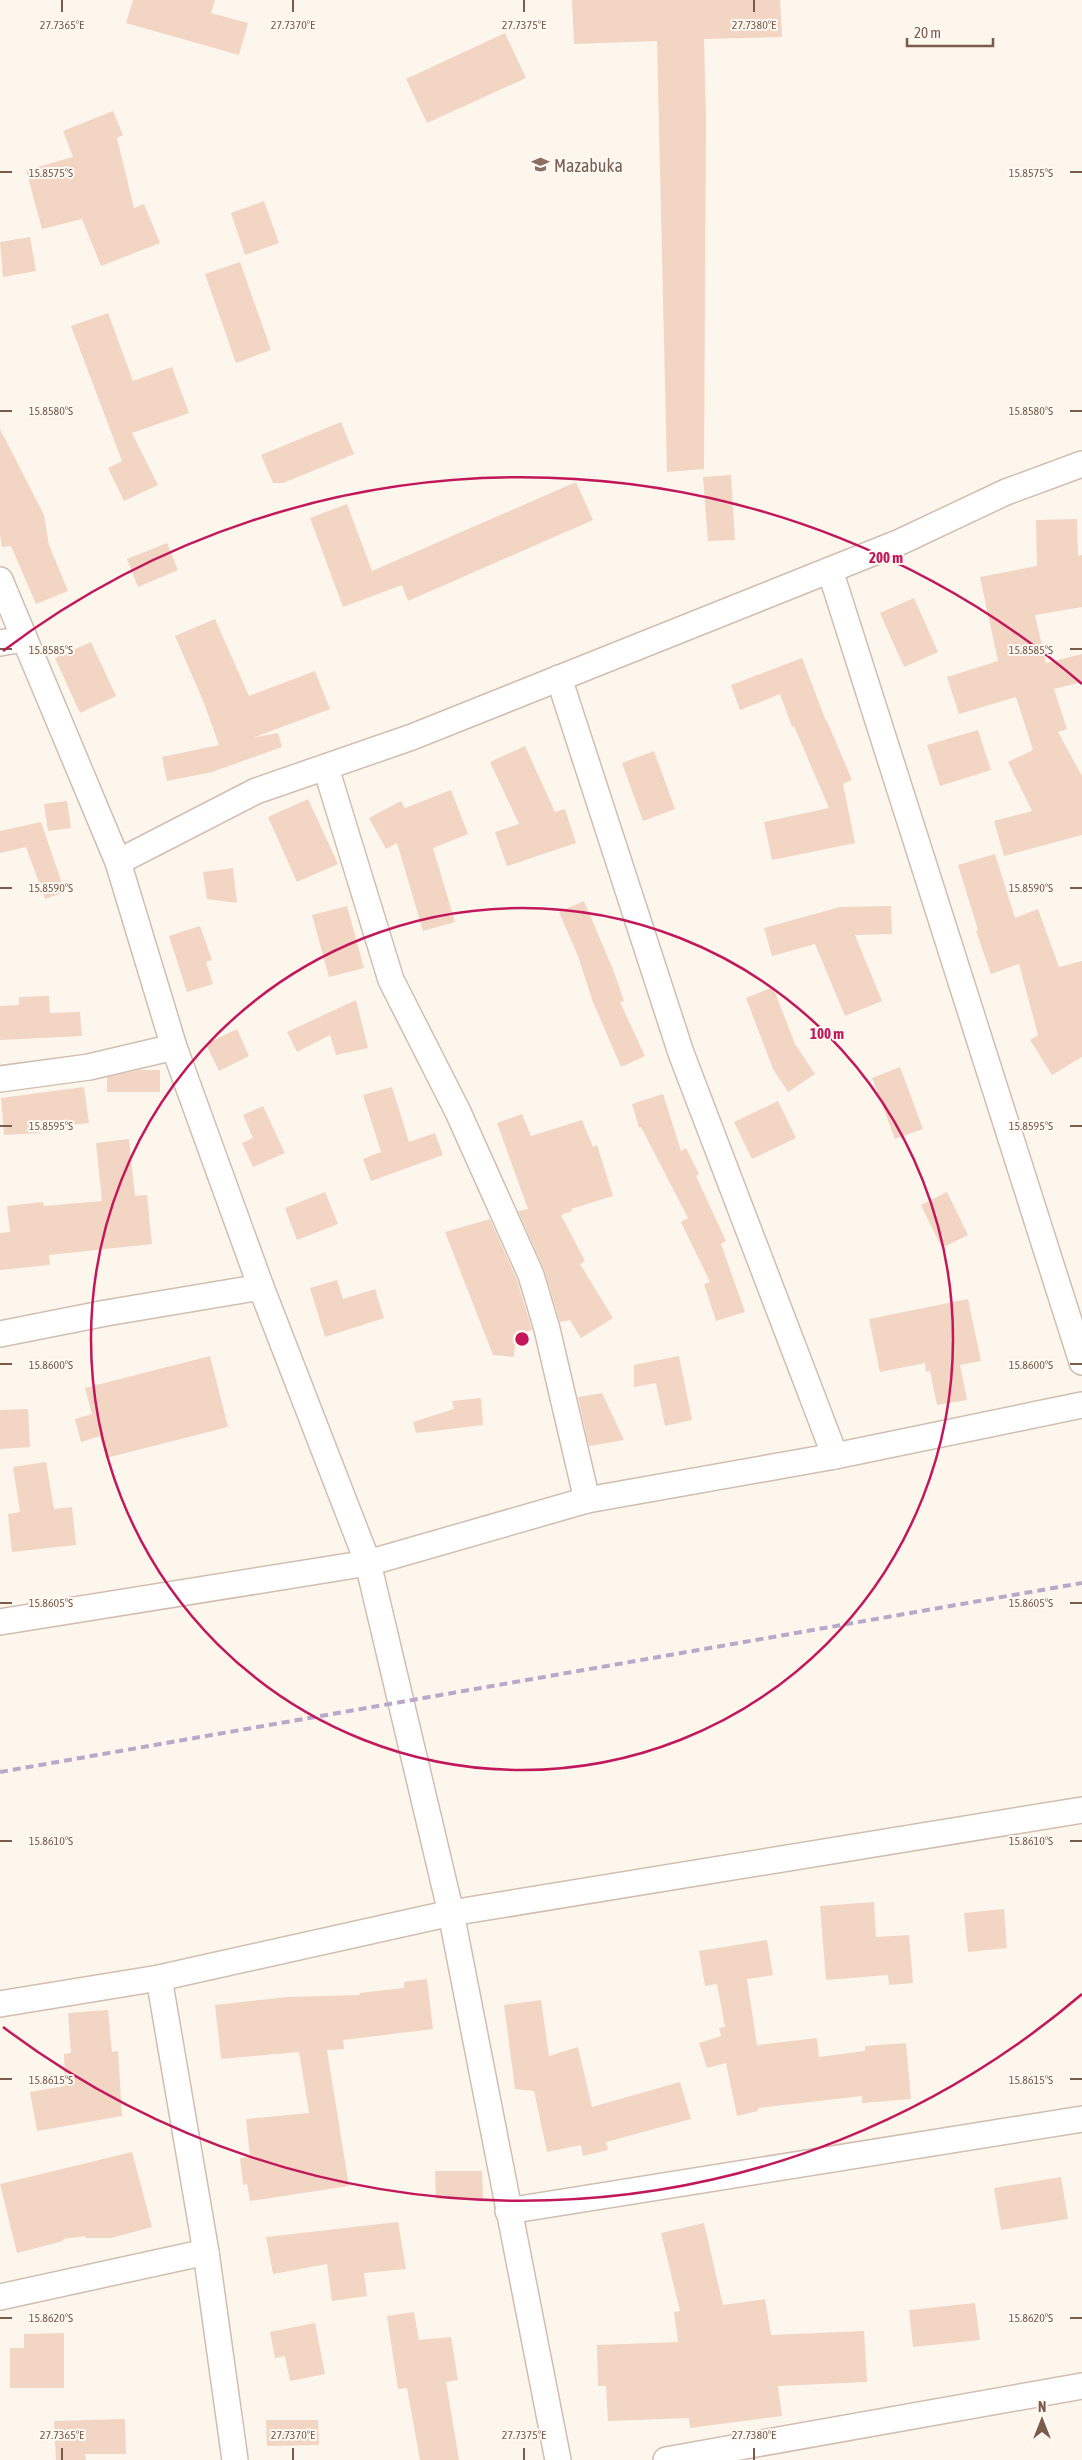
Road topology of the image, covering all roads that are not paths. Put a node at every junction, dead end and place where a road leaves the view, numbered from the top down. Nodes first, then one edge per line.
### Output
1 (1082, 464) edge
2 (830, 570) junction
3 (0, 580) edge
4 (24, 639) junction
5 (0, 643) edge
6 (559, 678) junction
7 (326, 768) junction
8 (118, 862) junction
9 (174, 1047) junction
10 (0, 1079) edge
11 (262, 1287) junction
12 (0, 1334) edge
13 (1082, 1362) edge
14 (1082, 1405) edge
15 (835, 1456) junction
16 (587, 1500) junction
17 (368, 1563) junction
18 (0, 1622) edge
19 (1082, 1810) edge
20 (451, 1913) junction
21 (159, 1978) junction
22 (0, 2004) edge
23 (1082, 2119) edge
24 (508, 2211) junction
25 (206, 2252) junction
26 (0, 2297) edge
27 (1082, 2386) edge
28 (235, 2460) edge
29 (558, 2460) edge
30 (666, 2460) edge

1 - 2 street
2 - 6 street
2 - 13 street
3 - 4 street
4 - 5 street
4 - 8 street
6 - 7 street
6 - 15 street
7 - 8 street
7 - 16 street
8 - 9 street
9 - 10 street
9 - 11 street
11 - 12 street
11 - 17 street
14 - 15 street
15 - 16 street
16 - 17 street
17 - 18 street
17 - 20 street
19 - 20 street
20 - 21 street
20 - 24 street
21 - 22 street
21 - 25 street
23 - 24 street
24 - 29 street
25 - 26 street
25 - 28 street
27 - 30 street

